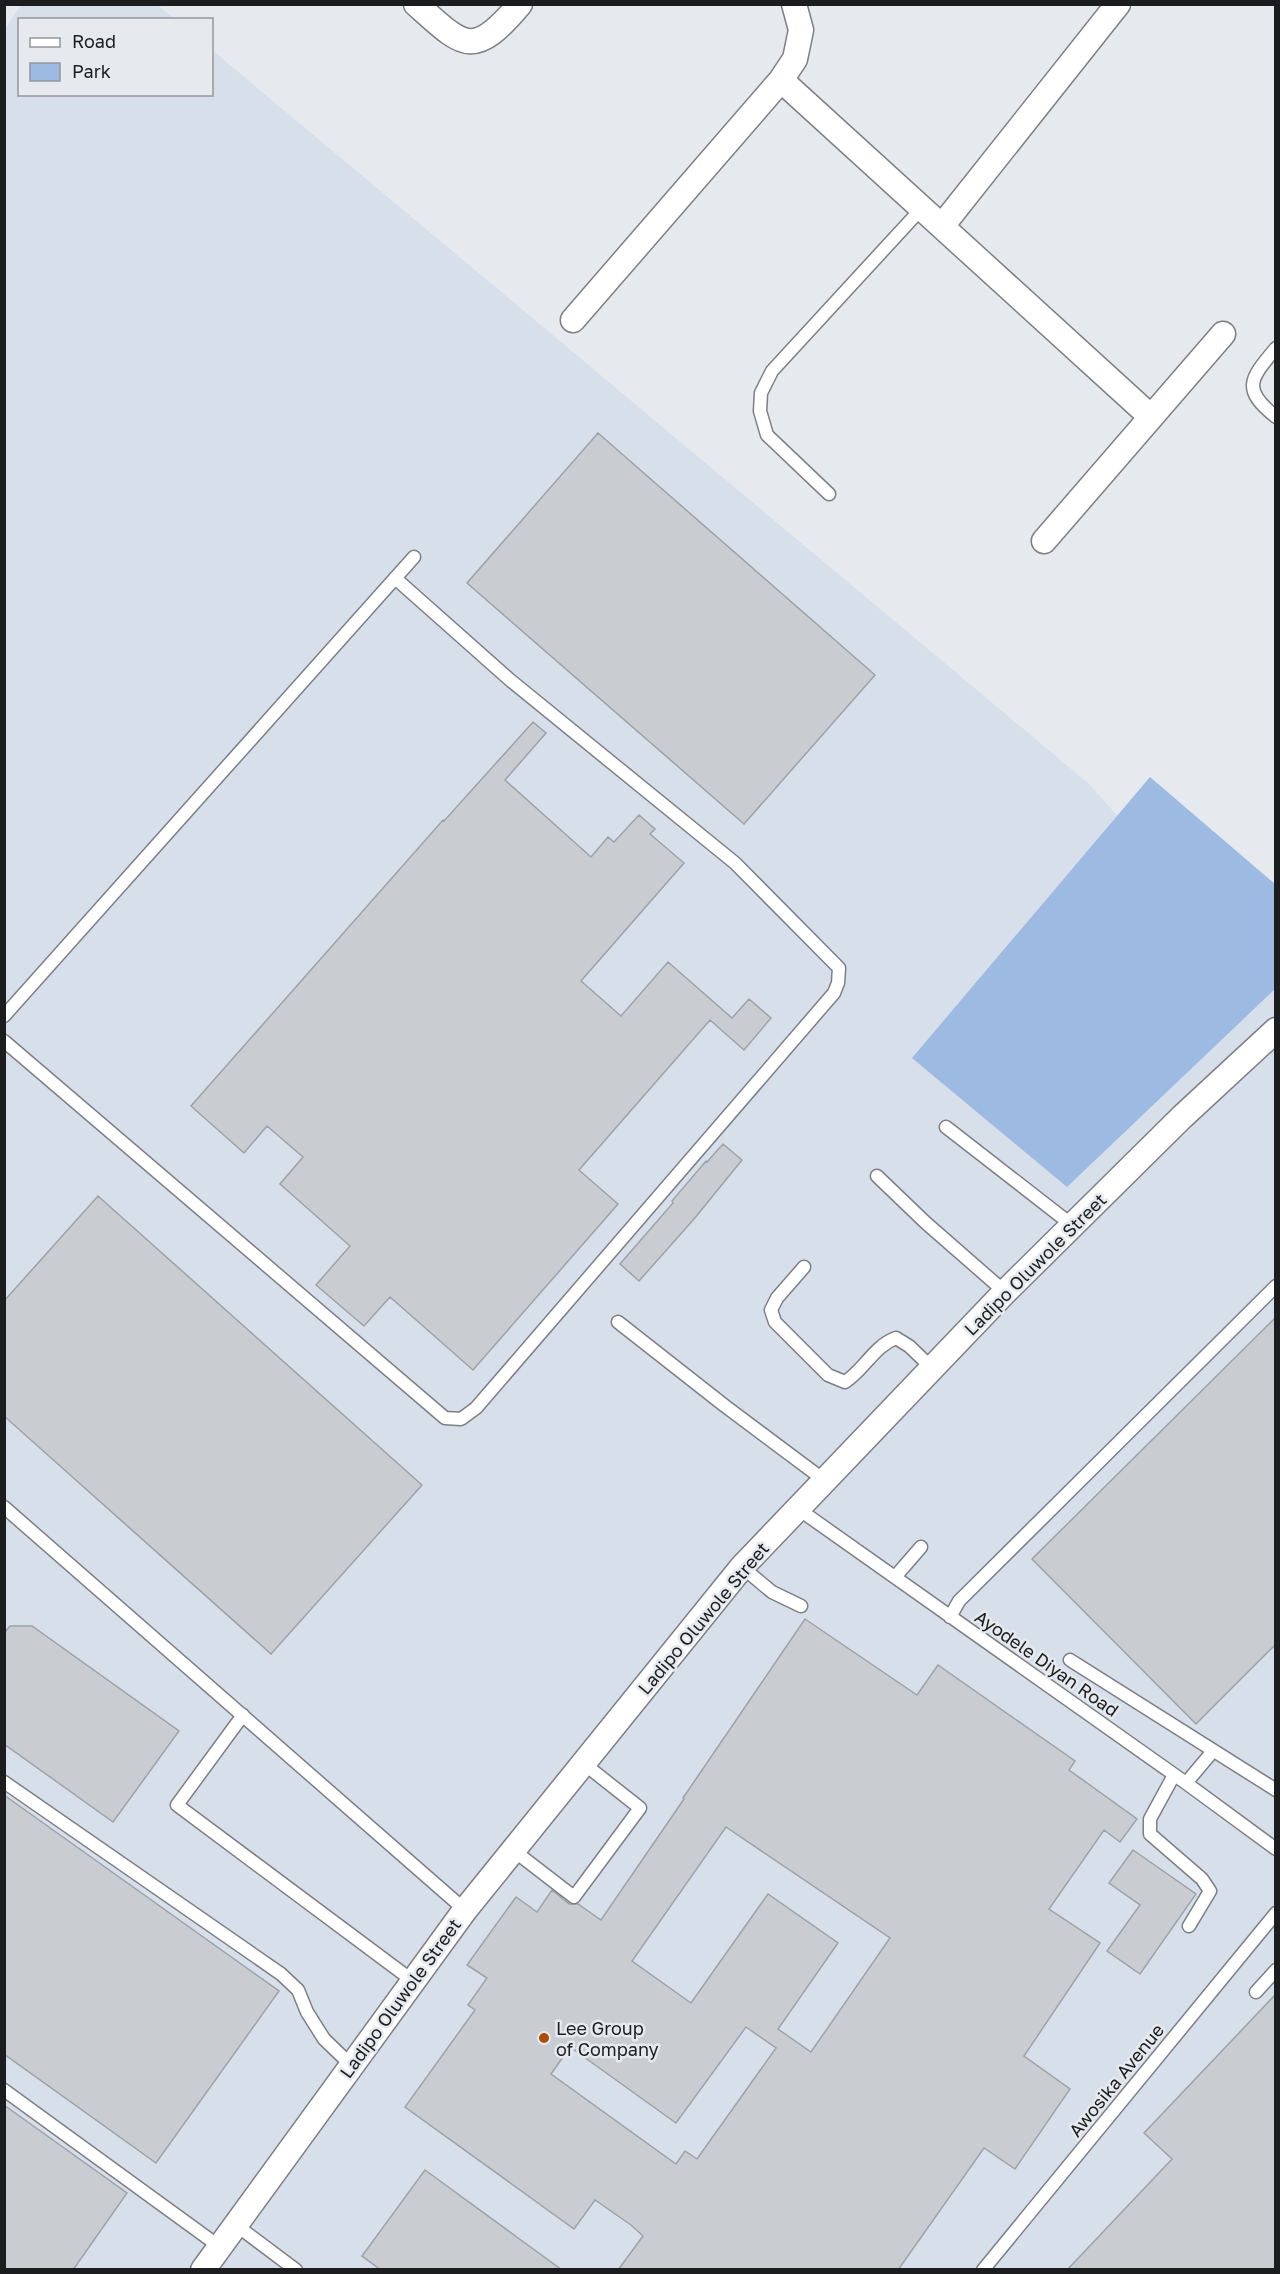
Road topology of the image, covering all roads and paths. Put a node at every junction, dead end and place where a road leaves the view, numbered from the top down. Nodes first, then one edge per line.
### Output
1 (416, 4) edge
2 (520, 4) edge
3 (794, 4) edge
4 (1118, 4) edge
5 (781, 80) junction
6 (922, 208) junction
7 (942, 226) junction
8 (573, 320) dead end
9 (1223, 334) dead end
10 (1275, 348) edge
11 (1151, 417) junction
12 (1275, 417) edge
13 (829, 494) dead end
14 (1044, 541) dead end
15 (414, 557) dead end
16 (395, 578) junction
17 (4, 1016) edge
18 (1275, 1030) edge
19 (4, 1041) edge
20 (946, 1128) dead end
21 (877, 1176) dead end
22 (1072, 1225) junction
23 (804, 1267) dead end
24 (1275, 1286) edge
25 (1005, 1292) junction
26 (618, 1322) dead end
27 (932, 1368) junction
28 (824, 1480) junction
29 (4, 1508) edge
30 (797, 1508) junction
31 (921, 1547) dead end
32 (742, 1567) junction
33 (895, 1577) junction
34 (801, 1606) dead end
35 (950, 1617) junction
36 (1070, 1660) dead end
37 (243, 1716) junction
38 (1212, 1751) junction
39 (584, 1763) junction
40 (1174, 1775) junction
41 (4, 1782) edge
42 (1185, 1783) junction
43 (1275, 1790) edge
44 (1275, 1849) edge
45 (513, 1850) junction
46 (465, 1910) junction
47 (1275, 1912) edge
48 (1190, 1926) dead end
49 (1275, 1970) edge
50 (413, 1981) junction
51 (1256, 1992) dead end
52 (352, 2066) junction
53 (4, 2090) edge
54 (236, 2225) junction
55 (220, 2247) junction
56 (202, 2270) edge
57 (296, 2270) edge
58 (983, 2270) edge

1 - 2 street
3 - 5 street
4 - 7 street
5 - 6 street
5 - 8 street
6 - 7 street
6 - 13 lane
7 - 11 street
9 - 11 street
10 - 12 lane
11 - 14 street
15 - 16 lane
16 - 17 lane
16 - 19 lane
18 - 22 street, Ladipo Oluwole Street
20 - 22 lane
21 - 25 lane
22 - 25 street, Ladipo Oluwole Street
23 - 27 lane
24 - 35 lane
25 - 27 street, Ladipo Oluwole Street
26 - 28 lane
27 - 28 street, Ladipo Oluwole Street
28 - 30 street, Ladipo Oluwole Street
29 - 37 lane
30 - 32 street, Ladipo Oluwole Street
30 - 33 lane, Ayodele Diyan Road
31 - 33 lane
32 - 34 lane
32 - 39 street, Ladipo Oluwole Street
33 - 35 lane, Ayodele Diyan Road
35 - 40 lane, Ayodele Diyan Road
36 - 38 lane
37 - 46 lane
37 - 50 lane
38 - 42 lane
38 - 43 lane
39 - 45 street, Ladipo Oluwole Street
39 - 45 lane
40 - 42 lane, Ayodele Diyan Road
40 - 48 lane
41 - 52 lane
42 - 44 lane, Ayodele Diyan Road
45 - 46 street, Ladipo Oluwole Street
46 - 50 street, Ladipo Oluwole Street
47 - 58 lane, Awosika Avenue
49 - 51 lane
50 - 52 street, Ladipo Oluwole Street
52 - 54 street, Ladipo Oluwole Street
53 - 55 lane
54 - 55 street, Ladipo Oluwole Street
54 - 57 lane
55 - 56 street, Ladipo Oluwole Street

